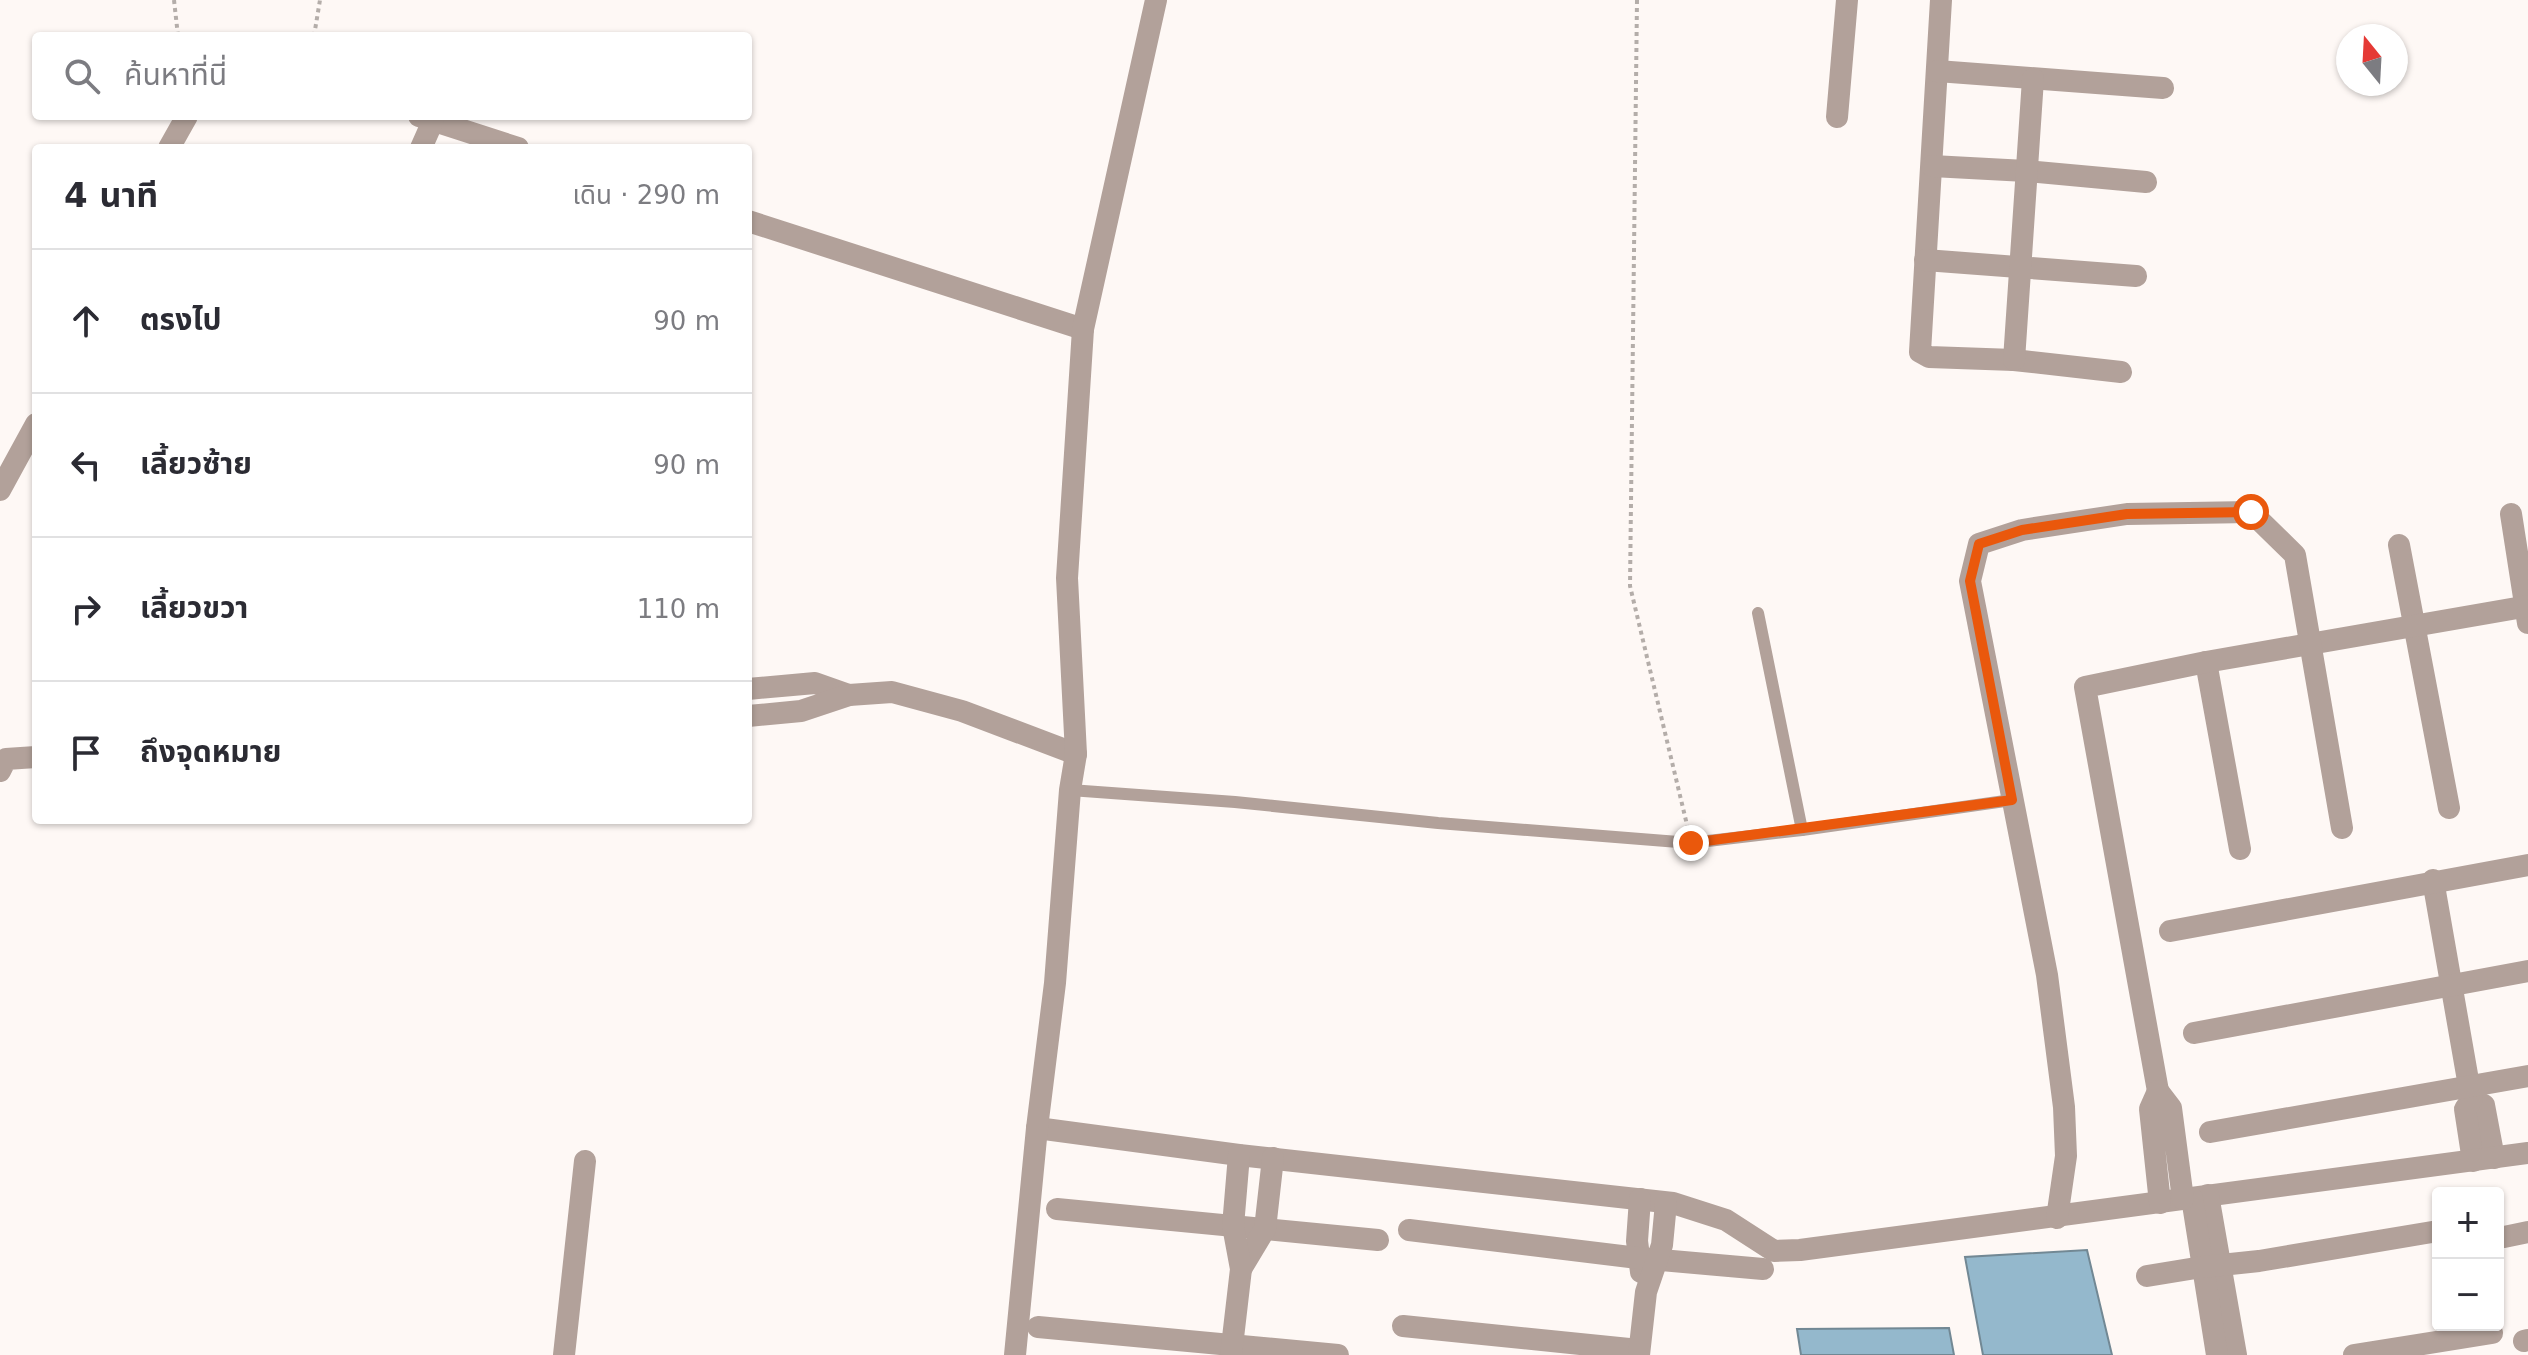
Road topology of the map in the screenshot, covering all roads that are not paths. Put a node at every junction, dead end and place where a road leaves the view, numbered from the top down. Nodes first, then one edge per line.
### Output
1 (1156, 0) edge
2 (1847, 0) edge
3 (1941, 0) edge
4 (1937, 71) junction
5 (2033, 79) junction
6 (2163, 88) dead end
7 (1837, 117) dead end
8 (185, 120) edge
9 (426, 120) edge
10 (432, 120) edge
11 (171, 144) edge
12 (422, 144) edge
13 (506, 144) edge
14 (1932, 166) junction
15 (2026, 171) junction
16 (2146, 182) dead end
17 (752, 222) edge
18 (1925, 260) junction
19 (2019, 268) junction
20 (2136, 276) dead end
21 (1083, 329) junction
22 (2014, 360) junction
23 (2121, 372) dead end
24 (32, 431) edge
25 (0, 490) edge
26 (2511, 514) dead end
27 (2399, 545) dead end
28 (2527, 612) edge
29 (1758, 613) dead end
30 (2413, 626) junction
31 (2311, 644) junction
32 (2206, 662) junction
33 (752, 689) edge
34 (849, 695) junction
35 (752, 716) edge
36 (1076, 754) junction
37 (32, 757) edge
38 (0, 771) edge
39 (1070, 790) junction
40 (2012, 800) junction
41 (2449, 808) dead end
42 (2342, 828) dead end
43 (1802, 830) junction
44 (2240, 849) dead end
45 (2528, 865) edge
46 (2433, 880) junction
47 (2170, 931) dead end
48 (2528, 971) edge
49 (2451, 985) junction
50 (2194, 1033) dead end
51 (2528, 1076) edge
52 (2158, 1091) junction
53 (2471, 1092) junction
54 (1037, 1128) junction
55 (2210, 1132) dead end
56 (2528, 1153) edge
57 (1239, 1155) junction
58 (1273, 1158) junction
59 (2484, 1160) junction
60 (585, 1161) dead end
61 (2194, 1197) junction
62 (1640, 1199) junction
63 (1666, 1203) junction
64 (2160, 1203) junction
65 (1057, 1209) dead end
66 (2057, 1218) junction
67 (1233, 1226) junction
68 (1265, 1229) junction
69 (1409, 1230) dead end
70 (2432, 1232) edge
71 (2528, 1232) edge
72 (2504, 1237) dead end
73 (1378, 1240) dead end
74 (1648, 1259) junction
75 (2211, 1266) junction
76 (1241, 1269) junction
77 (1763, 1269) dead end
78 (2147, 1276) dead end
79 (1403, 1326) dead end
80 (1038, 1327) dead end
81 (2492, 1333) dead end
82 (1232, 1349) edge
83 (1639, 1352) edge
84 (564, 1355) edge
85 (1015, 1355) edge
86 (1338, 1355) edge
87 (2217, 1355) edge
88 (2236, 1355) edge
89 (2354, 1355) edge

1 - 21 street
2 - 7 street
3 - 4 street
4 - 5 street
4 - 14 street
5 - 6 street
5 - 15 street
8 - 11 street
9 - 12 street
10 - 13 street
14 - 15 street
14 - 18 street
15 - 16 street
15 - 19 street
17 - 21 street
18 - 19 street
18 - 22 street
19 - 20 street
19 - 22 street
21 - 36 street
22 - 23 street
24 - 25 street
26 - 28 street
27 - 30 street
28 - 30 street
29 - 43 lane
30 - 31 street
30 - 41 street
31 - 32 street
31 - 40 street
31 - 42 street
32 - 44 street
32 - 52 street
33 - 34 street
34 - 35 street
34 - 36 street
36 - 39 street
37 - 38 street
39 - 43 lane
39 - 54 street
40 - 43 lane
40 - 66 street
45 - 46 street
46 - 47 street
46 - 49 street
48 - 49 street
49 - 50 street
49 - 53 street
51 - 53 street
52 - 61 street
52 - 64 street
53 - 55 street
53 - 59 street
54 - 57 street
54 - 85 street
56 - 59 street
57 - 58 street
57 - 67 street
58 - 62 street
58 - 68 street
59 - 61 street
60 - 84 street
61 - 64 street
61 - 75 street
62 - 63 street
62 - 74 street
63 - 66 street
63 - 74 street
64 - 66 street
65 - 67 street
67 - 68 street
67 - 76 street
68 - 73 street
68 - 76 street
69 - 74 street
70 - 75 street
71 - 72 street
74 - 77 street
74 - 83 street
75 - 78 street
75 - 87 street
75 - 88 street
76 - 82 street
79 - 83 street
80 - 82 street
81 - 89 street
82 - 86 street

